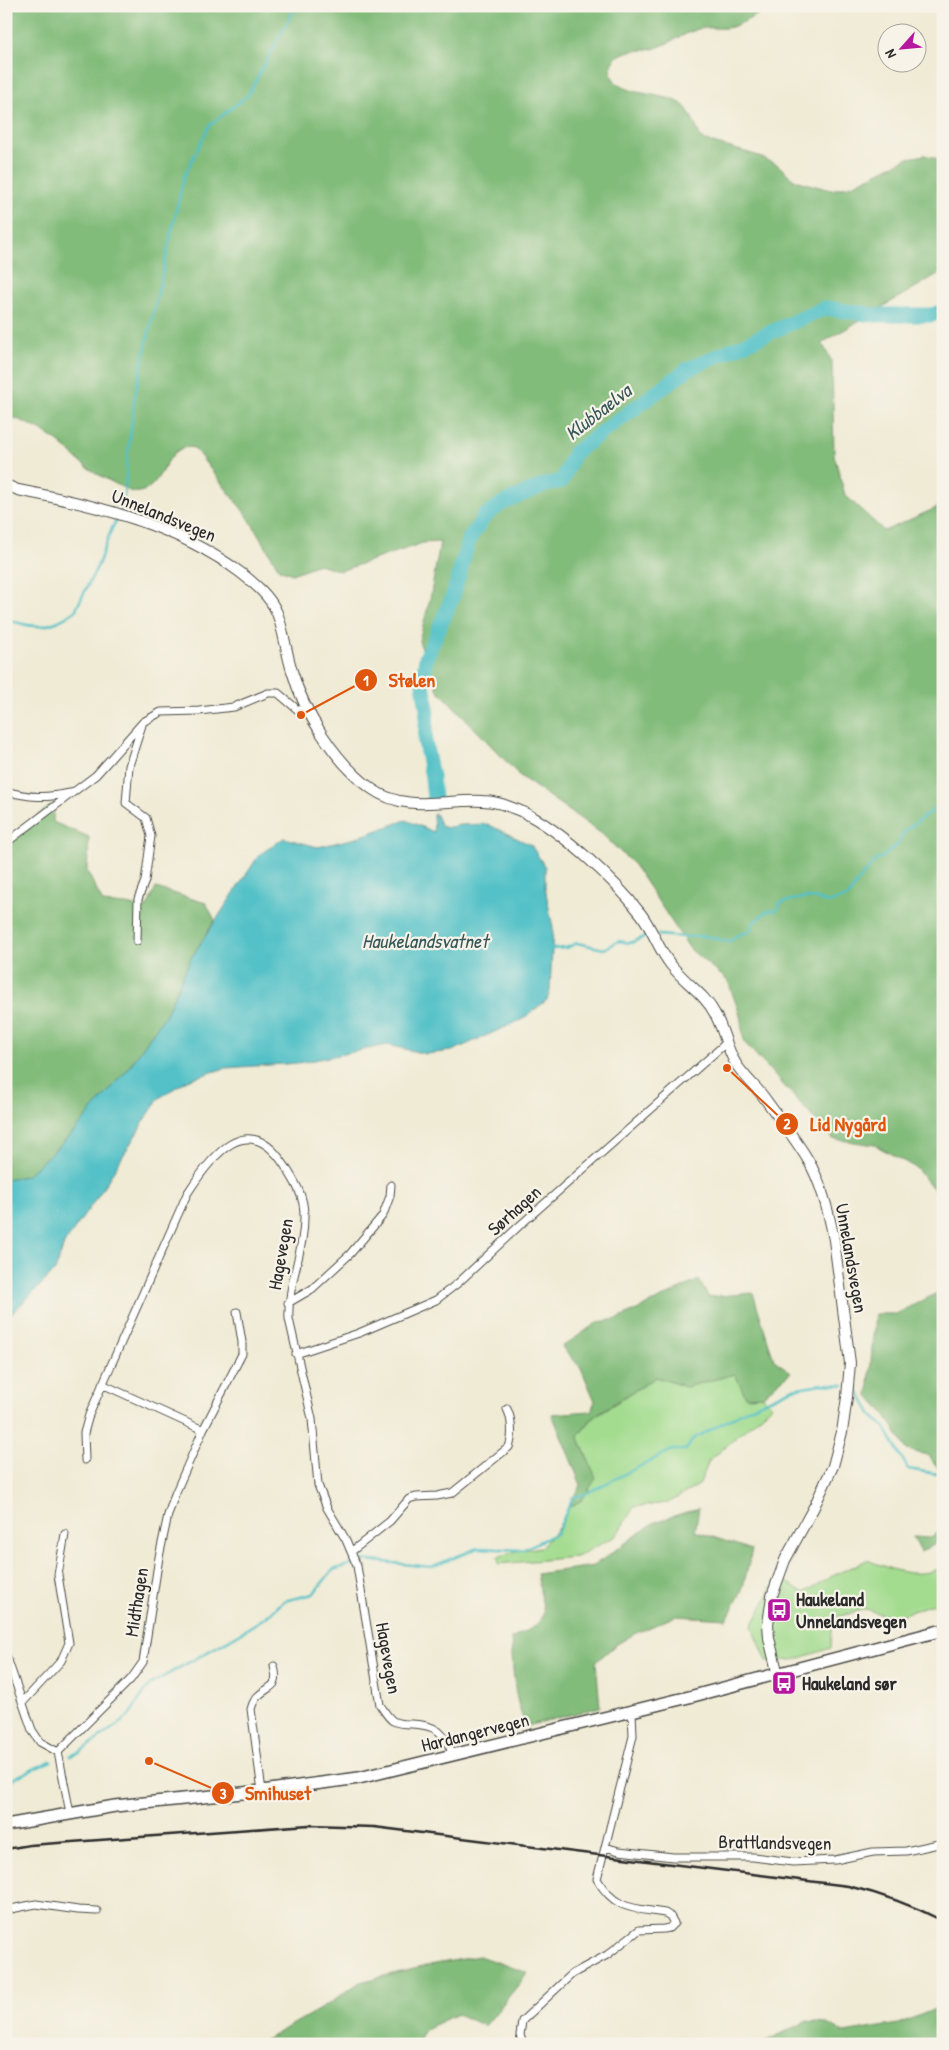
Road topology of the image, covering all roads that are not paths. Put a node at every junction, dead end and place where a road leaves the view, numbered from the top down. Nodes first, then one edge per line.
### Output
1 (6, 485) edge
2 (307, 709) junction
3 (143, 722) junction
4 (6, 791) edge
5 (73, 793) junction
6 (6, 843) edge
7 (137, 941) dead end
8 (726, 1043) junction
9 (391, 1185) dead end
10 (288, 1303) junction
11 (237, 1312) dead end
12 (296, 1354) junction
13 (102, 1384) junction
14 (507, 1409) dead end
15 (203, 1430) junction
16 (85, 1460) dead end
17 (65, 1534) dead end
18 (353, 1555) junction
19 (943, 1630) edge
20 (6, 1655) edge
21 (274, 1666) dead end
22 (778, 1675) junction
23 (23, 1702) junction
24 (632, 1712) junction
25 (58, 1752) junction
26 (454, 1755) junction
27 (262, 1791) junction
28 (70, 1813) junction
29 (6, 1825) edge
30 (943, 1843) edge
31 (605, 1847) junction
32 (6, 1910) edge
33 (97, 1911) dead end
34 (523, 2044) edge

1 - 2 main road, Unnelandsvegen
2 - 3 street
2 - 8 main road, Unnelandsvegen
3 - 5 street
3 - 7 street
4 - 5 street
5 - 6 street
8 - 12 street, Sørhagen
8 - 22 main road, Unnelandsvegen
9 - 10 street
10 - 12 street, Hagevegen
10 - 13 street, Hagevegen
11 - 15 street, Midthagen
12 - 18 street, Hagevegen
13 - 15 street
13 - 16 street, Hagevegen
14 - 18 street
15 - 25 street, Midthagen
17 - 23 street
18 - 26 street, Hagevegen
19 - 22 main road, Hardangervegen
20 - 23 street
21 - 27 street
22 - 24 main road, Hardangervegen
23 - 25 street
24 - 26 main road, Hardangervegen
24 - 31 street
25 - 28 street
26 - 27 main road, Hardangervegen
27 - 28 main road, Hardangervegen
28 - 29 main road, Hardangervegen
30 - 31 street, Brattlandsvegen
31 - 34 street
32 - 33 street

